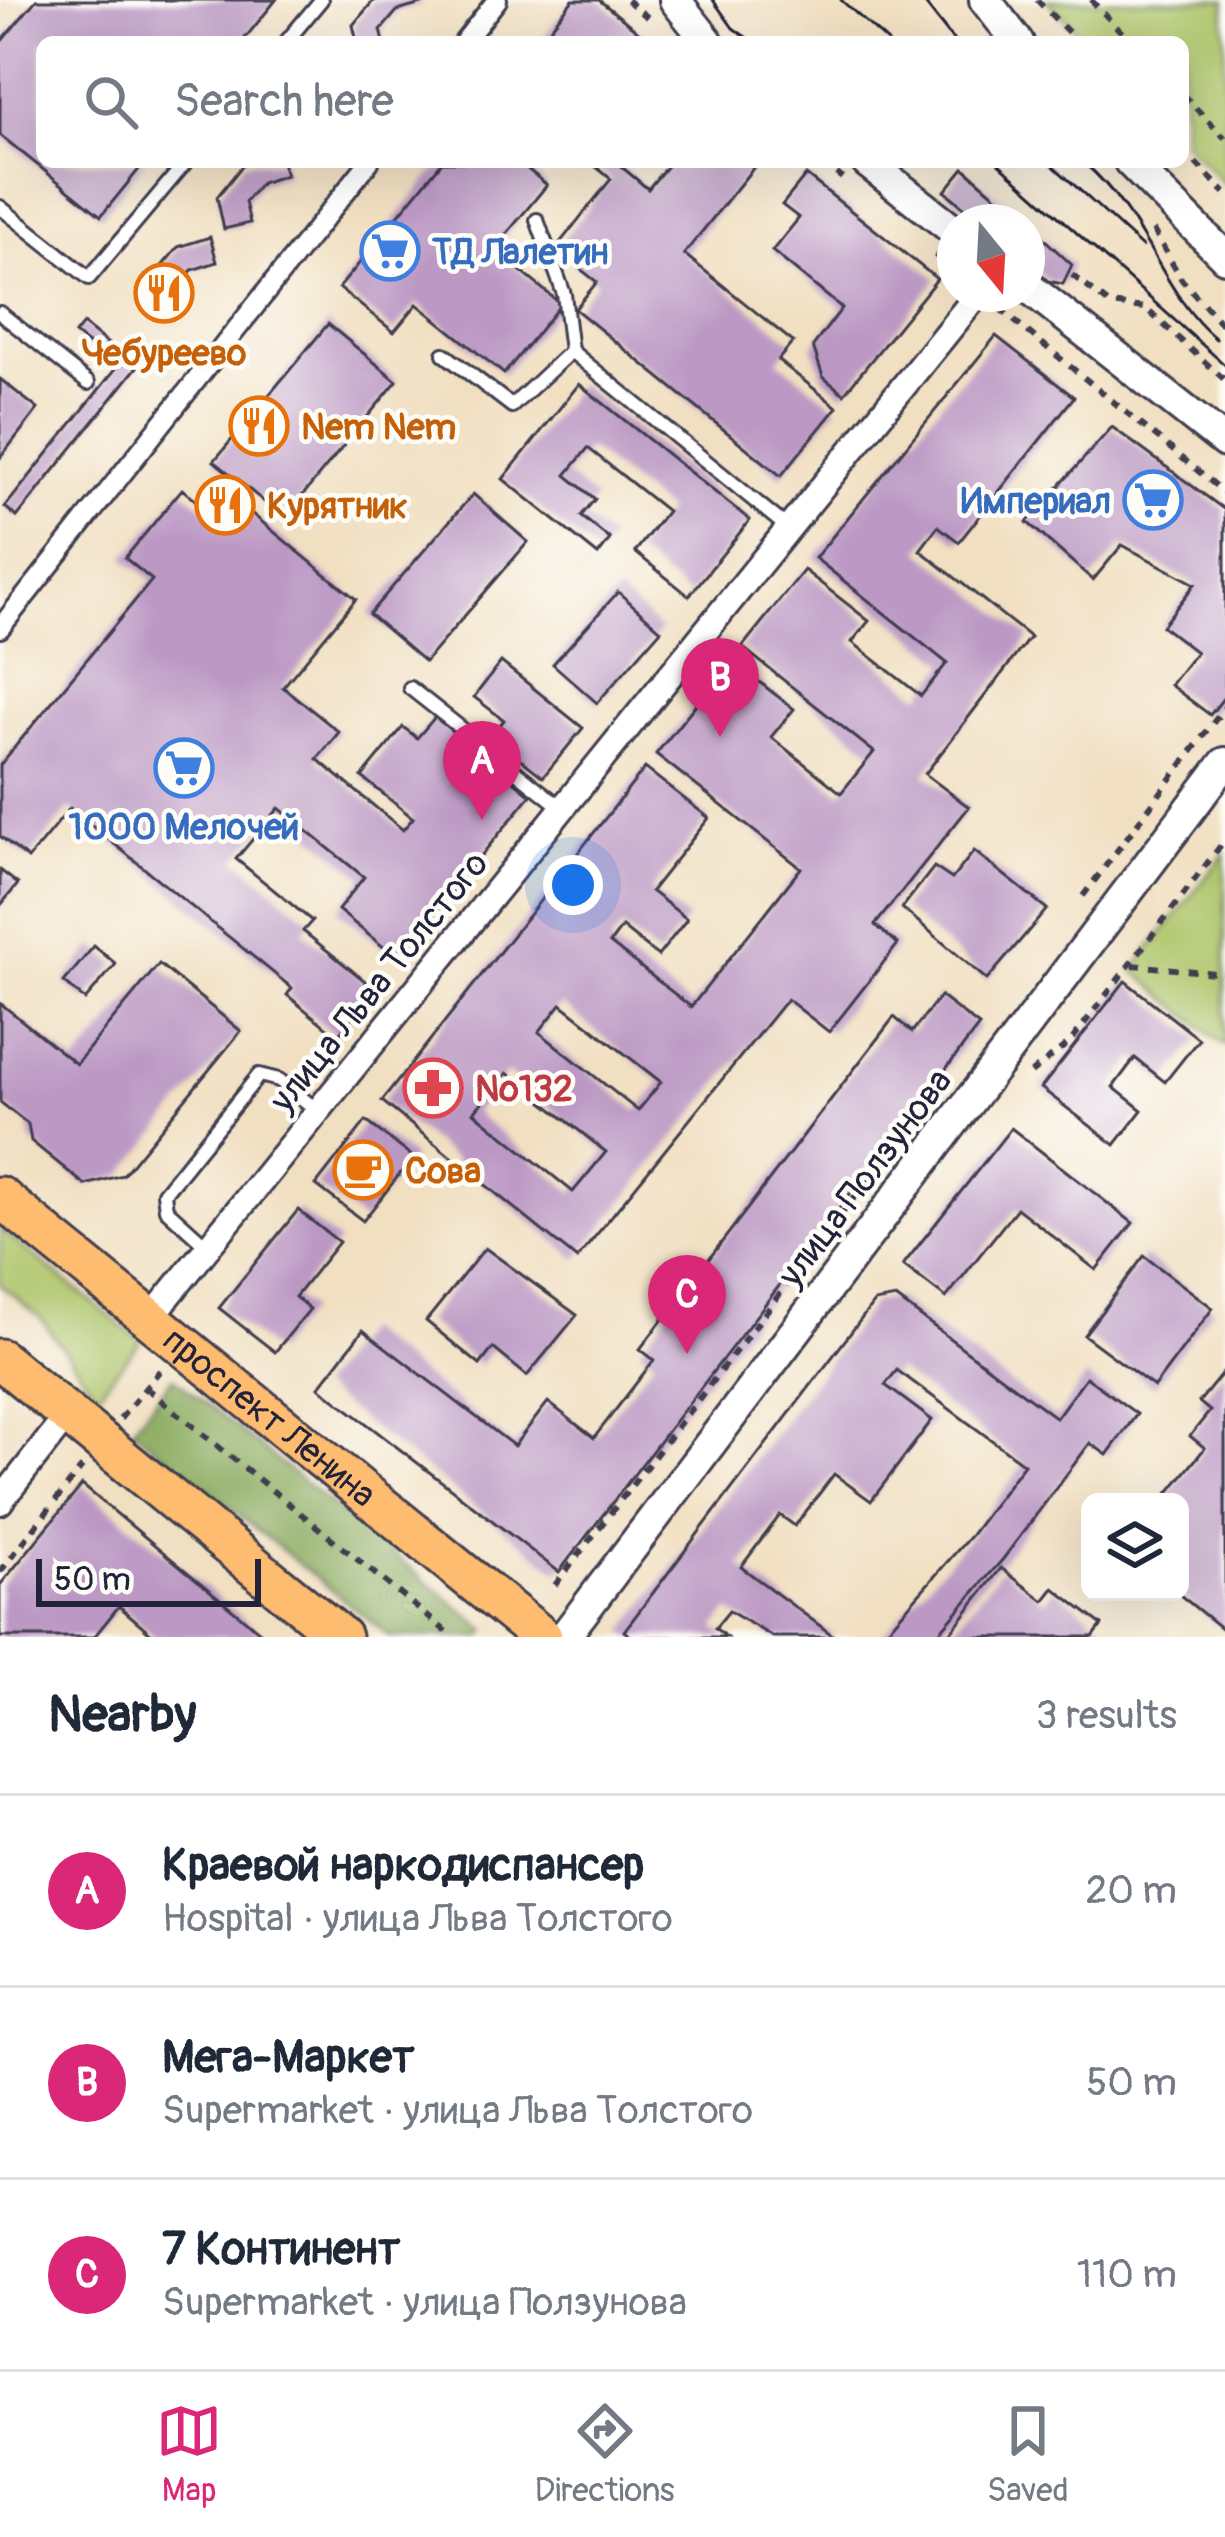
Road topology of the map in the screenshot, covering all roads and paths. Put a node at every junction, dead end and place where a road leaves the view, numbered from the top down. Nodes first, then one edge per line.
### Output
1 (321, 0) edge
2 (497, 0) edge
3 (676, 0) edge
4 (985, 0) edge
5 (1036, 0) edge
6 (1091, 0) edge
7 (291, 36) edge
8 (469, 36) edge
9 (703, 36) edge
10 (1013, 36) edge
11 (1072, 36) edge
12 (1125, 36) edge
13 (1189, 101) edge
14 (1225, 139) edge
15 (1189, 156) edge
16 (181, 168) edge
17 (364, 168) edge
18 (875, 168) edge
19 (1136, 168) edge
20 (1225, 194) edge
21 (0, 206) edge
22 (937, 217) edge
23 (536, 220) dead end
24 (1150, 225) dead end
25 (1225, 256) edge
26 (1072, 274) dead end
27 (1045, 300) edge
28 (977, 312) edge
29 (1002, 312) edge
30 (0, 313) edge
31 (1225, 328) edge
32 (571, 351) junction
33 (444, 354) dead end
34 (1225, 380) edge
35 (88, 383) dead end
36 (1225, 442) edge
37 (1225, 493) edge
38 (789, 529) junction
39 (0, 628) edge
40 (410, 688) dead end
41 (1225, 706) edge
42 (1225, 764) edge
43 (563, 809) junction
44 (1225, 840) edge
45 (1073, 909) dead end
46 (1132, 965) junction
47 (1225, 974) edge
48 (1031, 1072) dead end
49 (319, 1112) junction
50 (894, 1146) dead end
51 (0, 1197) edge
52 (209, 1248) junction
53 (151, 1319) junction
54 (0, 1359) edge
55 (165, 1364) dead end
56 (146, 1388) junction
57 (124, 1415) dead end
58 (67, 1416) junction
59 (78, 1471) dead end
60 (0, 1502) edge
61 (0, 1572) edge
62 (555, 1585) dead end
63 (341, 1637) edge
64 (453, 1637) edge
65 (542, 1637) edge
66 (564, 1637) edge

1 - 7 lane
2 - 8 street
3 - 9 street
4 - 10 street
5 - 11 path
6 - 12 path
13 - 14 path
15 - 20 path
16 - 21 lane
17 - 39 street
18 - 22 street
19 - 25 street
23 - 32 lane
24 - 31 path
26 - 34 path
27 - 36 street
28 - 38 street, улица Льва Толстого
29 - 37 path
30 - 35 lane
32 - 33 lane
32 - 38 lane
38 - 43 street, улица Льва Толстого
40 - 43 lane
41 - 45 path
42 - 66 street, улица Ползунова
43 - 49 street, улица Льва Толстого
44 - 46 path
46 - 47 path
46 - 48 path
49 - 52 street, улица Льва Толстого
49 - 52 lane
50 - 62 path
51 - 53 main road, проспект Ленина
52 - 53 street, улица Льва Толстого
53 - 65 main road, проспект Ленина
54 - 58 main road
55 - 56 path
56 - 57 path
56 - 64 path
58 - 60 street
58 - 63 main road
59 - 61 path

